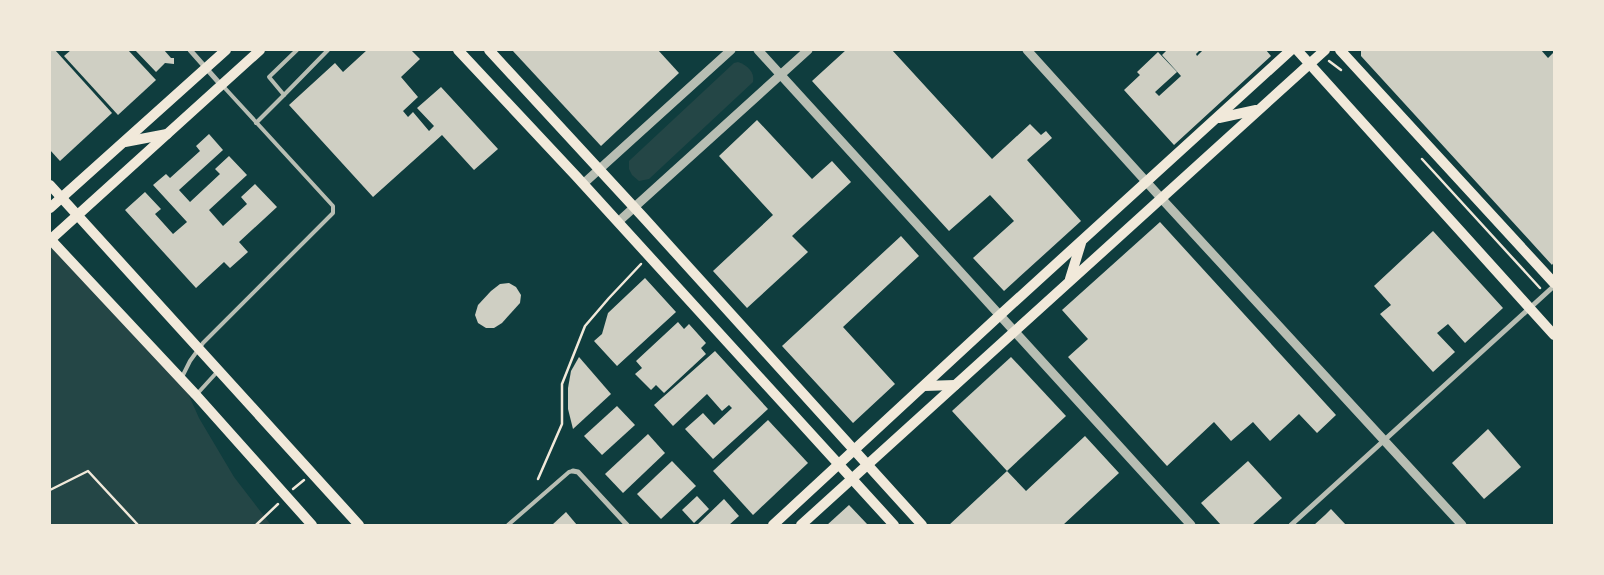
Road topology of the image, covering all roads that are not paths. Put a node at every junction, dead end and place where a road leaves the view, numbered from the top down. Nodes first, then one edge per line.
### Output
1 (190, 50) edge
2 (226, 50) edge
3 (260, 50) edge
4 (297, 50) edge
5 (328, 50) edge
6 (458, 50) edge
7 (489, 50) edge
8 (731, 50) edge
9 (758, 50) edge
10 (808, 50) edge
11 (1027, 50) edge
12 (1291, 50) edge
13 (1296, 50) edge
14 (1340, 50) edge
15 (1323, 52) edge
16 (1309, 64) junction
17 (206, 68) junction
18 (781, 75) junction
19 (222, 85) junction
20 (284, 95) junction
21 (1257, 110) junction
22 (1218, 118) junction
23 (256, 123) junction
24 (168, 134) junction
25 (124, 142) junction
26 (599, 170) junction
27 (1147, 182) junction
28 (583, 184) junction
29 (50, 186) edge
30 (62, 198) junction
31 (1161, 198) junction
32 (50, 208) edge
33 (633, 208) junction
34 (78, 216) junction
35 (618, 222) junction
36 (50, 239) edge
37 (1081, 242) junction
38 (1070, 280) junction
39 (1554, 284) edge
40 (1530, 308) junction
41 (1000, 315) junction
42 (1015, 331) junction
43 (1554, 335) edge
44 (199, 349) junction
45 (219, 370) junction
46 (182, 380) junction
47 (955, 385) junction
48 (924, 386) junction
49 (196, 395) junction
50 (1385, 440) junction
51 (854, 450) junction
52 (838, 464) junction
53 (868, 465) junction
54 (573, 471) joint
55 (852, 479) junction
56 (312, 525) edge
57 (359, 525) edge
58 (508, 525) edge
59 (627, 525) edge
60 (773, 525) edge
61 (801, 525) edge
62 (894, 525) edge
63 (922, 525) edge
64 (1191, 525) edge
65 (1291, 525) edge
66 (1462, 525) edge

1 - 17 street
2 - 17 main road
3 - 19 main road
4 - 20 lane
5 - 20 lane
6 - 28 main road
7 - 26 main road
8 - 26 street
9 - 18 street
10 - 18 street
11 - 27 street
12 - 22 main road
13 - 16 main road
14 - 39 main road
15 - 16 main road
16 - 21 main road
16 - 40 main road
17 - 19 street
17 - 25 main road
18 - 33 street
18 - 41 street
19 - 23 lane
19 - 24 main road
20 - 23 lane
21 - 22 main road
21 - 31 main road
22 - 27 main road
23 - 44 lane
24 - 25 main road
24 - 34 main road
25 - 30 main road
26 - 28 street
26 - 33 main road
27 - 31 street
27 - 37 main road
28 - 35 main road
29 - 30 main road
30 - 32 main road
30 - 34 main road
31 - 38 main road
31 - 50 street
33 - 35 street
33 - 51 main road
34 - 36 main road
34 - 44 main road
35 - 52 main road
36 - 46 main road
37 - 38 main road
37 - 41 main road
38 - 42 main road
39 - 40 street
40 - 43 main road
40 - 50 street
41 - 42 street
41 - 48 main road
42 - 47 main road
42 - 64 street
44 - 45 main road
44 - 46 lane
45 - 49 lane
45 - 57 main road
46 - 49 main road
47 - 48 main road
47 - 53 main road
48 - 51 main road
49 - 56 main road
50 - 65 street
50 - 66 street
51 - 52 main road
51 - 53 main road
52 - 55 main road
52 - 60 main road
53 - 55 main road
53 - 63 main road
54 - 58 lane
54 - 59 street
55 - 61 main road
55 - 62 main road

